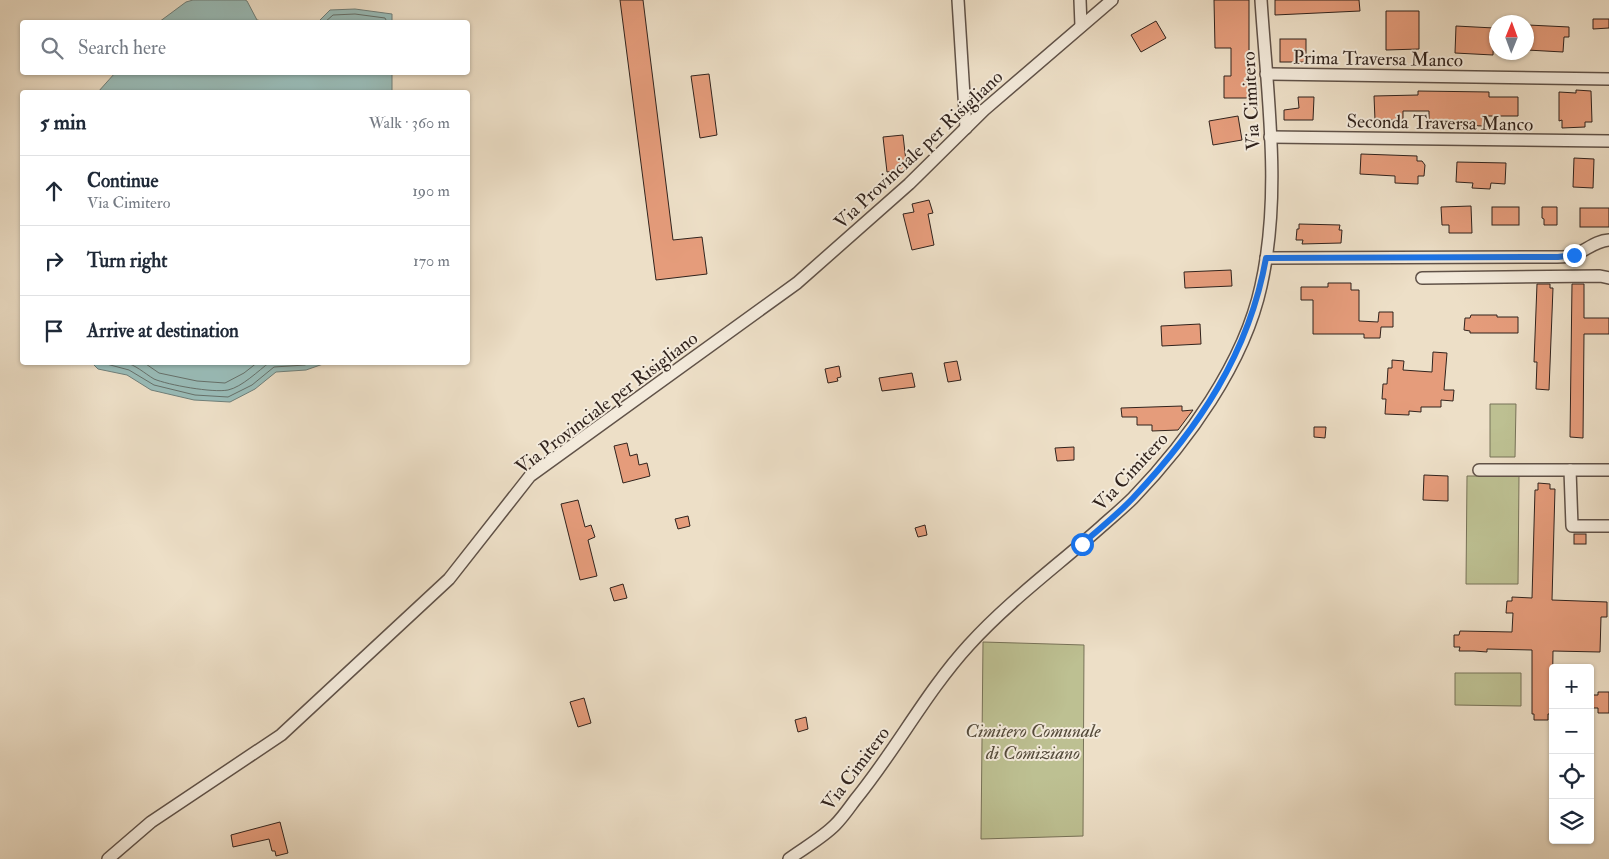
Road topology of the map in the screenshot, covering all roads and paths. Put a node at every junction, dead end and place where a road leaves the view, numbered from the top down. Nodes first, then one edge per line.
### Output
1 (958, 0) edge
2 (1080, 0) edge
3 (1112, 0) edge
4 (1261, 0) edge
5 (1081, 26) junction
6 (1266, 74) junction
7 (1609, 79) edge
8 (966, 128) junction
9 (1270, 138) junction
10 (1609, 142) edge
11 (1609, 240) edge
12 (1266, 258) junction
13 (1422, 278) dead end
14 (1609, 278) edge
15 (1479, 470) dead end
16 (1570, 470) junction
17 (1609, 470) edge
18 (1609, 526) edge
19 (108, 859) edge
20 (789, 859) edge

1 - 8 street
2 - 5 street
3 - 5 street, Via Provinciale per Risigliano
4 - 6 street, Via Cimitero
5 - 8 street, Via Provinciale per Risigliano
6 - 7 street, Prima Traversa Manco
6 - 9 street, Via Cimitero
8 - 19 street, Via Provinciale per Risigliano
9 - 10 street, Seconda Traversa Manco
9 - 12 street, Via Cimitero
11 - 12 street
12 - 20 street, Via Cimitero
13 - 14 street
15 - 16 street
16 - 17 street
16 - 18 street

